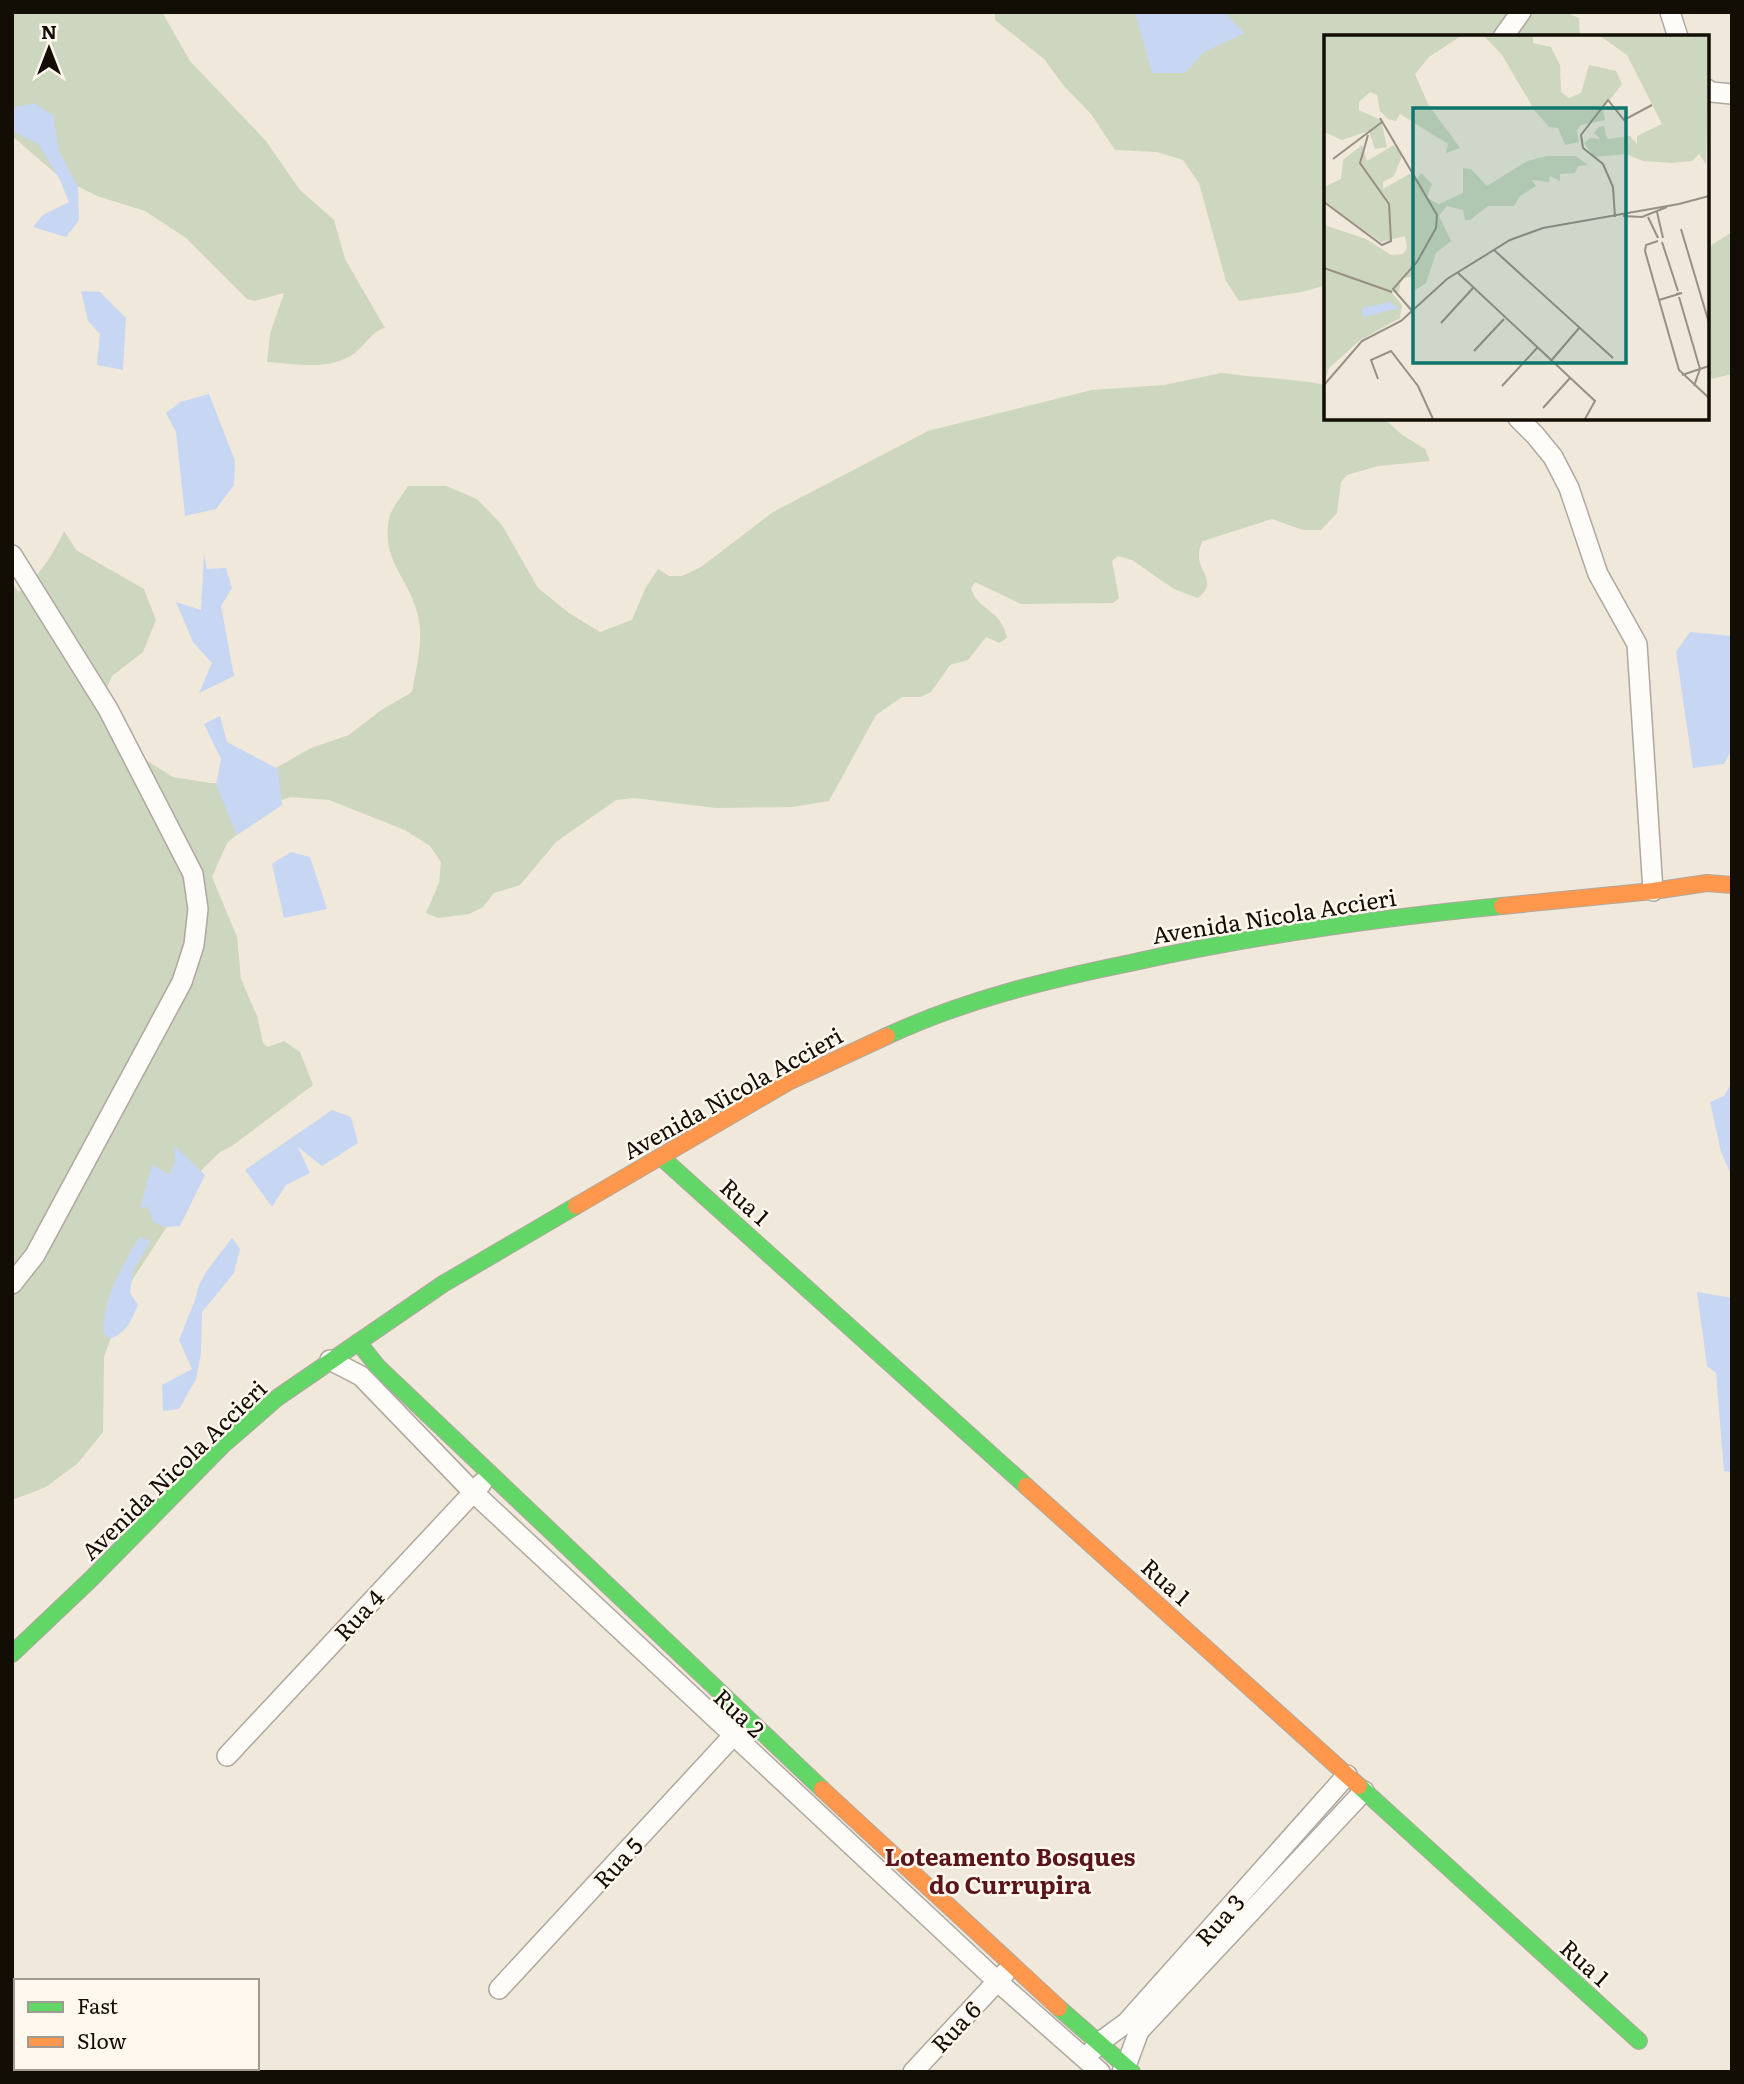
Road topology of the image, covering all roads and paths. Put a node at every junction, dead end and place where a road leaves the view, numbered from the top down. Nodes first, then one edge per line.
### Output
1 (1521, 12) edge
2 (1670, 12) edge
3 (1504, 35) edge
4 (1677, 35) edge
5 (1709, 90) edge
6 (1732, 94) edge
7 (1520, 420) edge
8 (12, 555) edge
9 (1732, 872) edge
10 (1707, 883) junction
11 (1732, 885) edge
12 (1653, 891) junction
13 (661, 1157) junction
14 (12, 1284) edge
15 (358, 1342) junction
16 (330, 1360) junction
17 (491, 1474) junction
18 (473, 1492) junction
19 (12, 1654) edge
20 (748, 1720) junction
21 (734, 1735) junction
22 (227, 1756) dead end
23 (1347, 1775) junction
24 (1364, 1791) junction
25 (1012, 1966) junction
26 (997, 1981) junction
27 (499, 1989) dead end
28 (1639, 2041) dead end
29 (1100, 2042) junction
30 (1085, 2059) junction
31 (1127, 2070) edge
32 (913, 2072) edge
33 (1100, 2072) edge

1 - 3 street
2 - 4 street
5 - 6 street
7 - 12 street
8 - 14 street
9 - 10 street, Avenida Nicola Accieri
10 - 11 street, Avenida Nicola Accieri
10 - 12 street, Avenida Nicola Accieri
12 - 13 street, Avenida Nicola Accieri
13 - 15 street, Avenida Nicola Accieri
13 - 23 street, Rua 1
15 - 16 street, Avenida Nicola Accieri
15 - 17 street, Rua 2
16 - 18 street, Rua 2
16 - 19 street, Avenida Nicola Accieri
17 - 18 street, Rua 4
17 - 20 street, Rua 2
18 - 21 street, Rua 2
18 - 22 street, Rua 4
20 - 21 street, Rua 5
20 - 25 street, Rua 2
21 - 26 street, Rua 2
21 - 27 street, Rua 5
23 - 24 street, Rua 1
23 - 29 street, Rua 3
24 - 28 street, Rua 1
24 - 31 street, Rua 3
25 - 26 street, Rua 6
25 - 29 street, Rua 2
26 - 30 street, Rua 2
26 - 32 street, Rua 6
29 - 30 street, Rua 3
29 - 31 street, Rua 2
30 - 33 street, Rua 2

